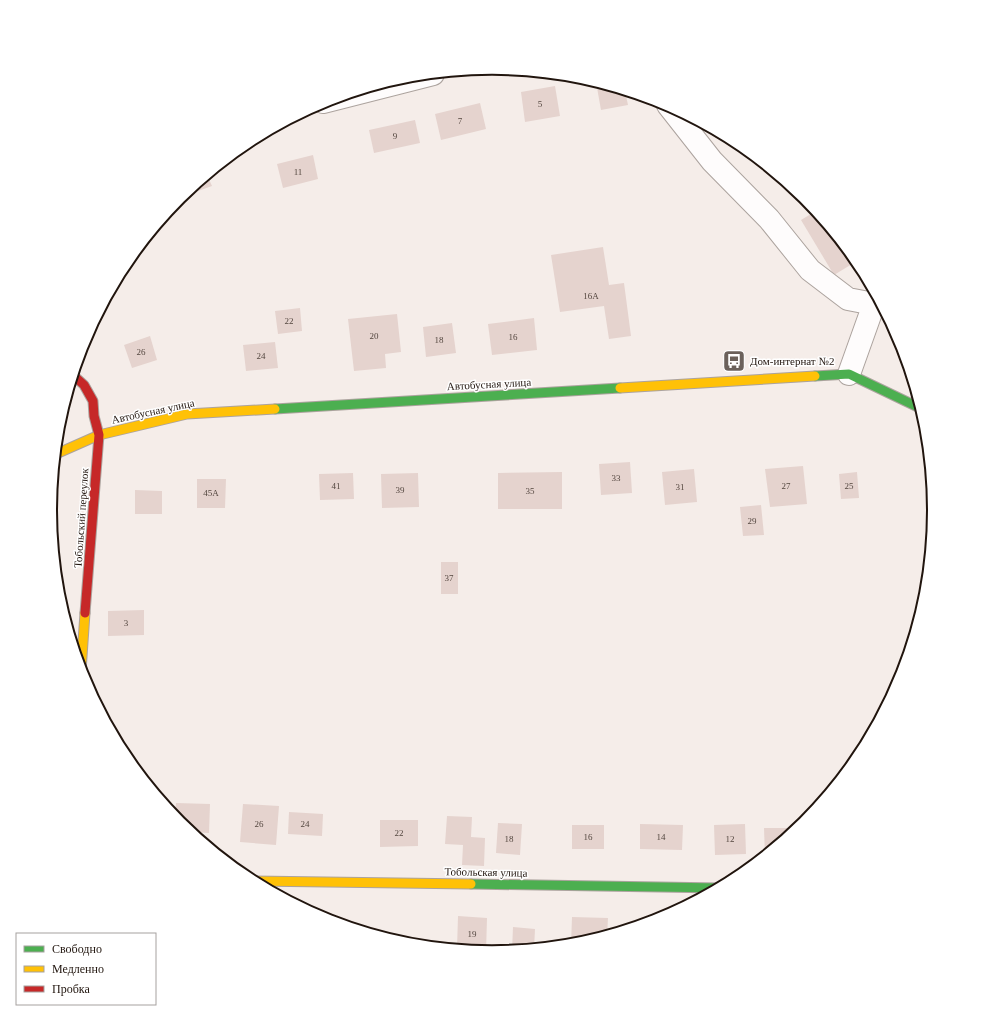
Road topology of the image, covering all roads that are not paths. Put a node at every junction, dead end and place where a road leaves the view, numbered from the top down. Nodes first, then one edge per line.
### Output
1 (677, 116) edge
2 (875, 302) edge
3 (876, 305) edge
4 (849, 374) junction
5 (78, 379) edge
6 (915, 406) edge
7 (99, 435) junction
8 (61, 452) edge
9 (82, 656) edge
10 (263, 880) edge
11 (710, 888) edge

1 - 2 street
3 - 4 street
4 - 6 street, Автобусная улица
4 - 7 street, Автобусная улица
5 - 7 street, Тобольский переулок
7 - 8 street, Автобусная улица
7 - 9 street, Тобольский переулок
10 - 11 street, Тобольская улица

